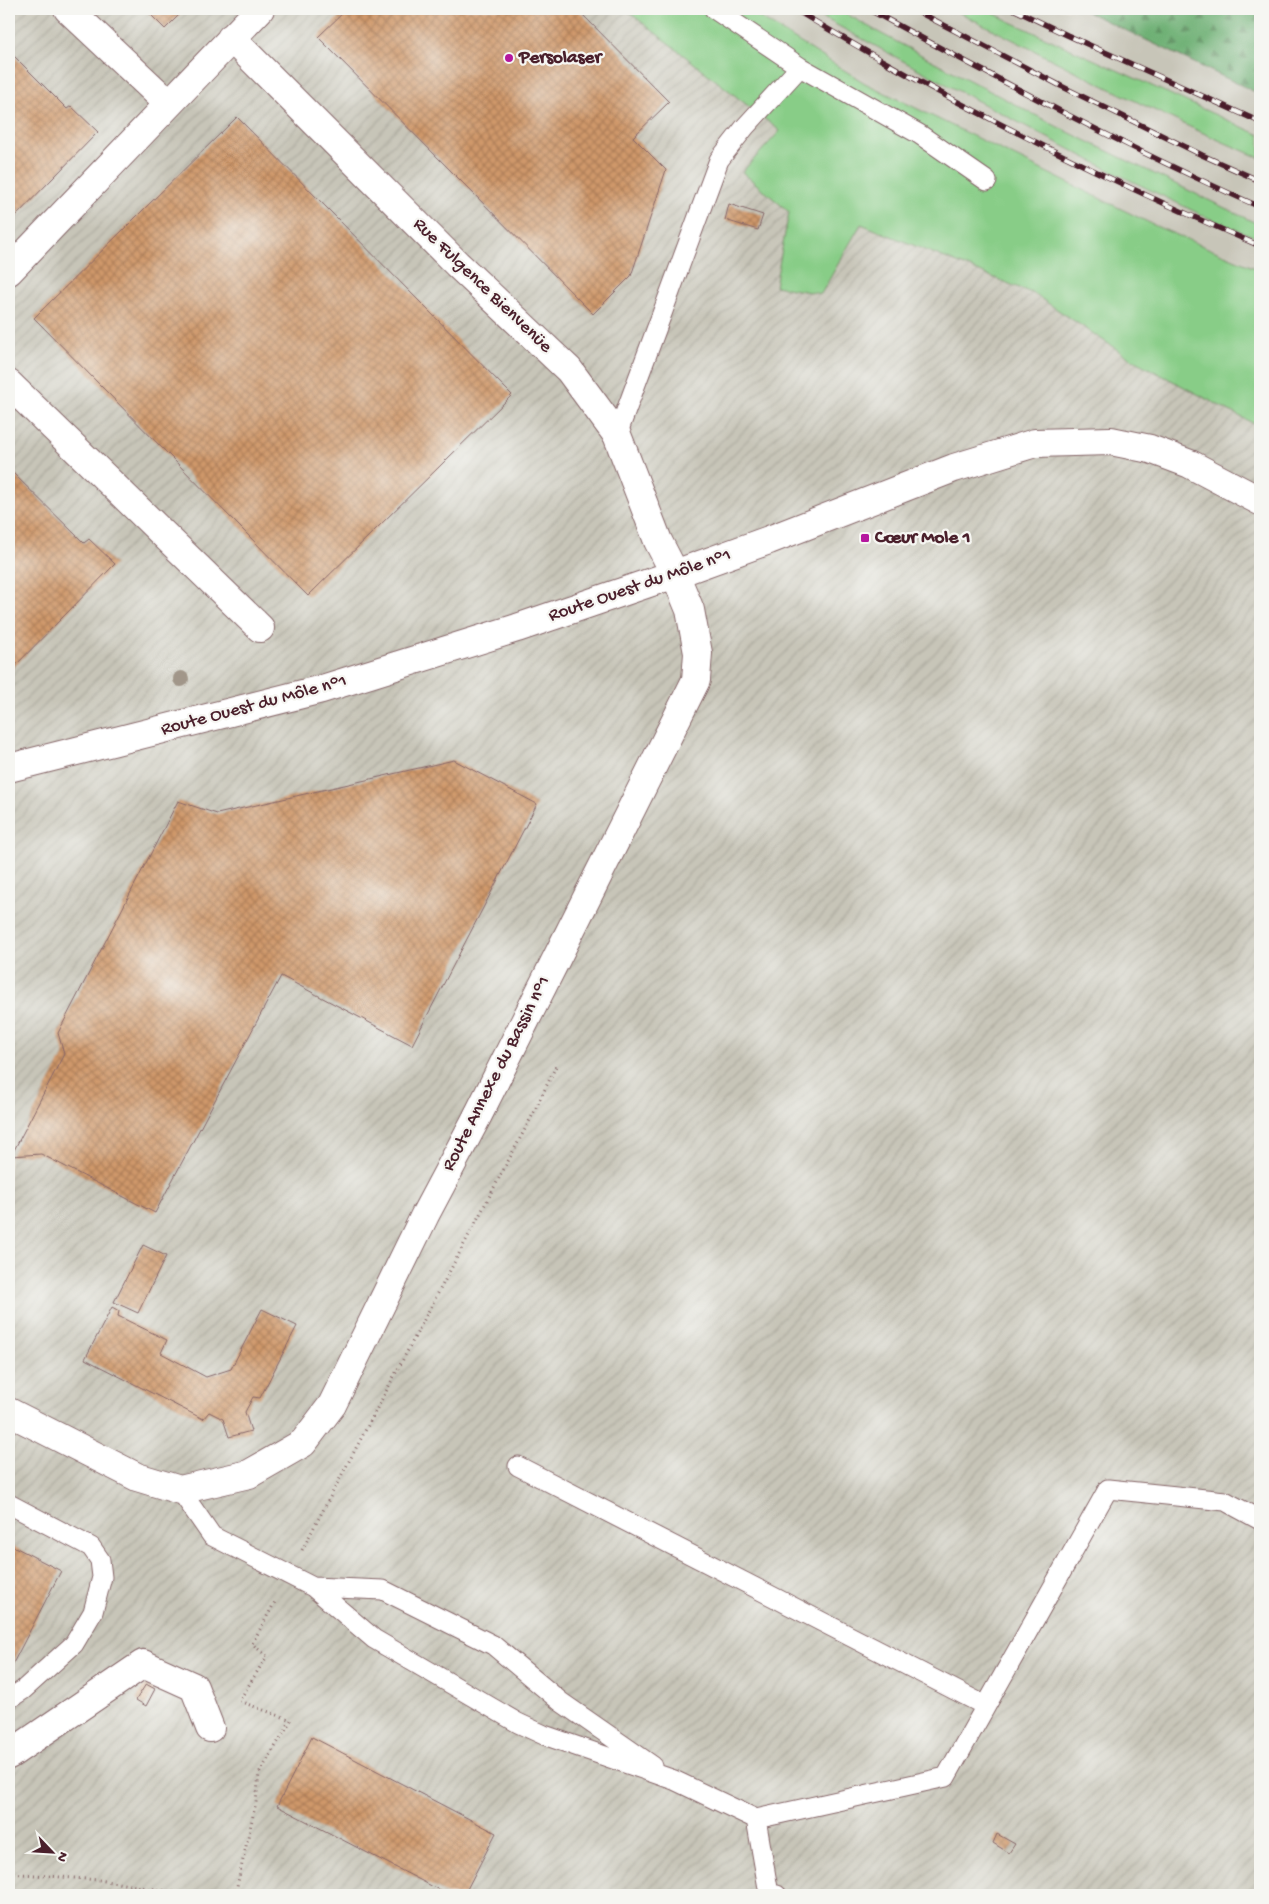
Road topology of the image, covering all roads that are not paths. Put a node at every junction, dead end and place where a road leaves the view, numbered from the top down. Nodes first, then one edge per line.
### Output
1 (68, 9) edge
2 (260, 9) edge
3 (714, 9) edge
4 (231, 38) junction
5 (800, 66) junction
6 (168, 104) junction
7 (987, 181) dead end
8 (9, 271) edge
9 (9, 384) edge
10 (617, 435) junction
11 (1260, 501) edge
12 (675, 574) junction
13 (260, 628) dead end
14 (9, 768) edge
15 (9, 1412) edge
16 (518, 1466) dead end
17 (180, 1490) junction
18 (9, 1504) edge
19 (1260, 1520) edge
20 (313, 1587) junction
21 (9, 1699) edge
22 (986, 1706) junction
23 (210, 1728) dead end
24 (9, 1755) edge
25 (674, 1780) junction
26 (756, 1819) junction
27 (777, 1895) edge

1 - 6 street
2 - 4 street
3 - 5 lane
4 - 6 street
4 - 10 street, Rue Fulgence Bienvenüe
5 - 7 lane
5 - 10 lane
6 - 8 street
9 - 13 street
10 - 12 street, Rue Fulgence Bienvenüe
11 - 12 street, Route Ouest du Môle n°1
12 - 14 street, Route Ouest du Môle n°1
12 - 17 street, Route Annexe du Bassin n°1
15 - 17 street
16 - 22 lane
17 - 20 lane
18 - 21 lane
19 - 22 lane
20 - 25 lane
20 - 25 lane
22 - 26 lane
23 - 24 street
25 - 26 lane
26 - 27 lane

